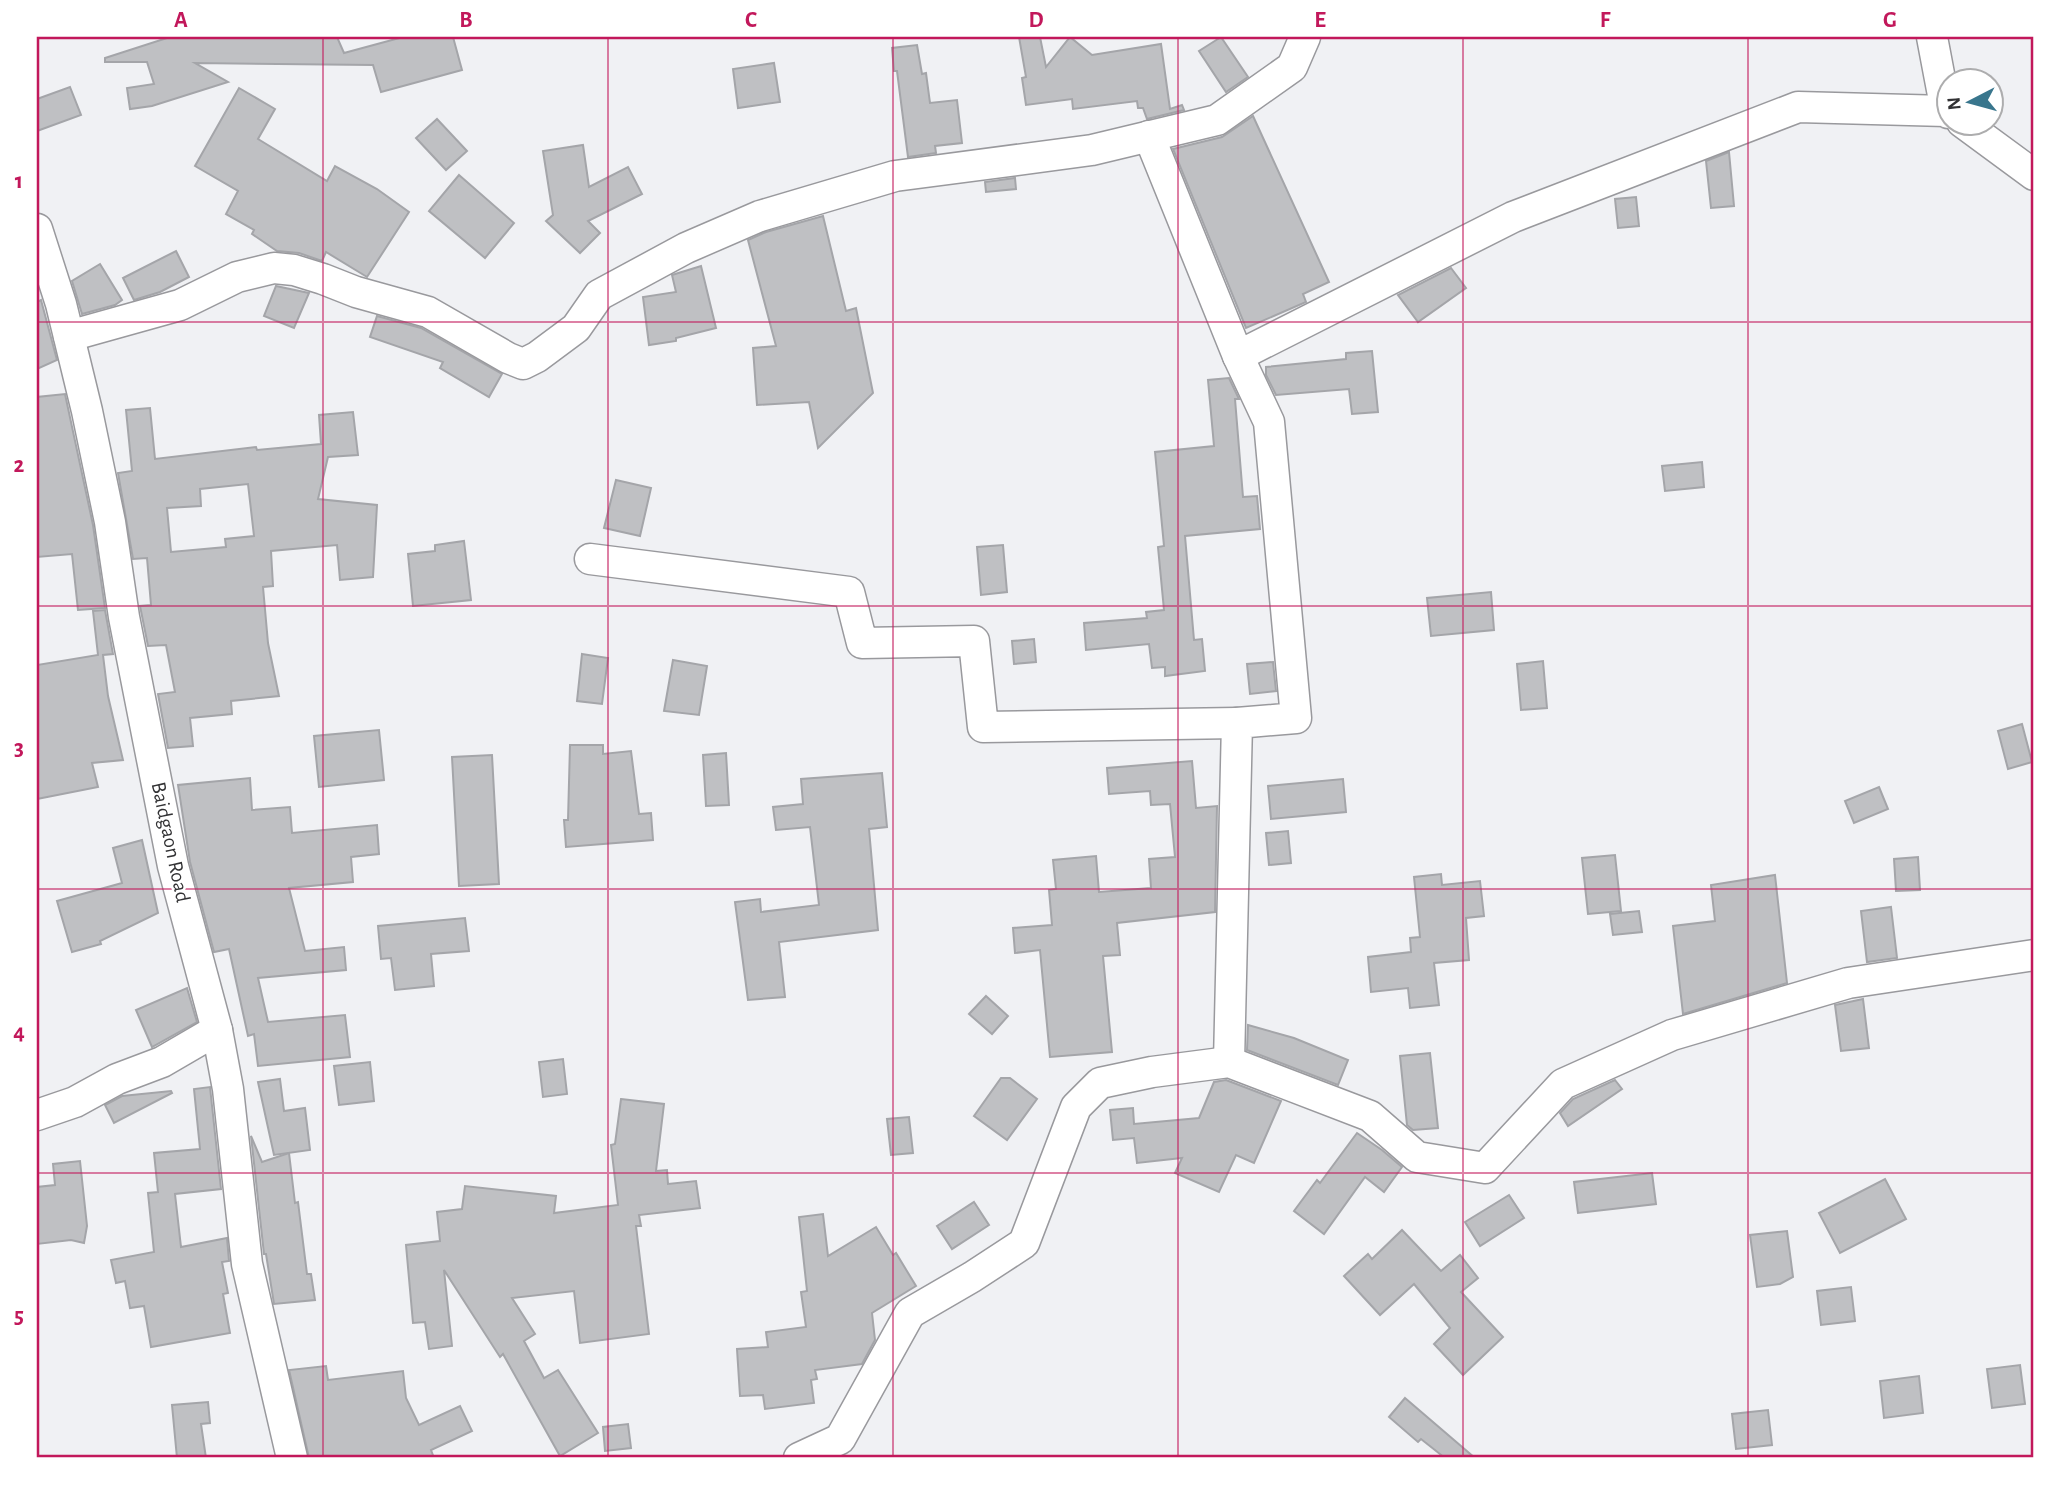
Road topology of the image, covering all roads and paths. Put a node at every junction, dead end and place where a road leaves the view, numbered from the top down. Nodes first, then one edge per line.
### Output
1 (1305, 37) edge
2 (1931, 37) edge
3 (1939, 66) edge
4 (1934, 114) edge
5 (1149, 136) junction
6 (1981, 136) edge
7 (2034, 175) edge
8 (37, 229) edge
9 (69, 336) junction
10 (1238, 356) junction
11 (590, 559) dead end
12 (1237, 723) junction
13 (2034, 955) edge
14 (217, 1030) junction
15 (1229, 1062) junction
16 (37, 1115) edge
17 (292, 1458) edge
18 (799, 1458) edge

1 - 5 street
2 - 3 street
4 - 10 street
5 - 9 street
5 - 10 street
6 - 7 street
8 - 9 street, Baidgaon Road
9 - 14 street, Baidgaon Road
10 - 12 street
11 - 12 street
12 - 15 street
13 - 15 street
14 - 16 street
14 - 17 street, Baidgaon Road
15 - 18 street

